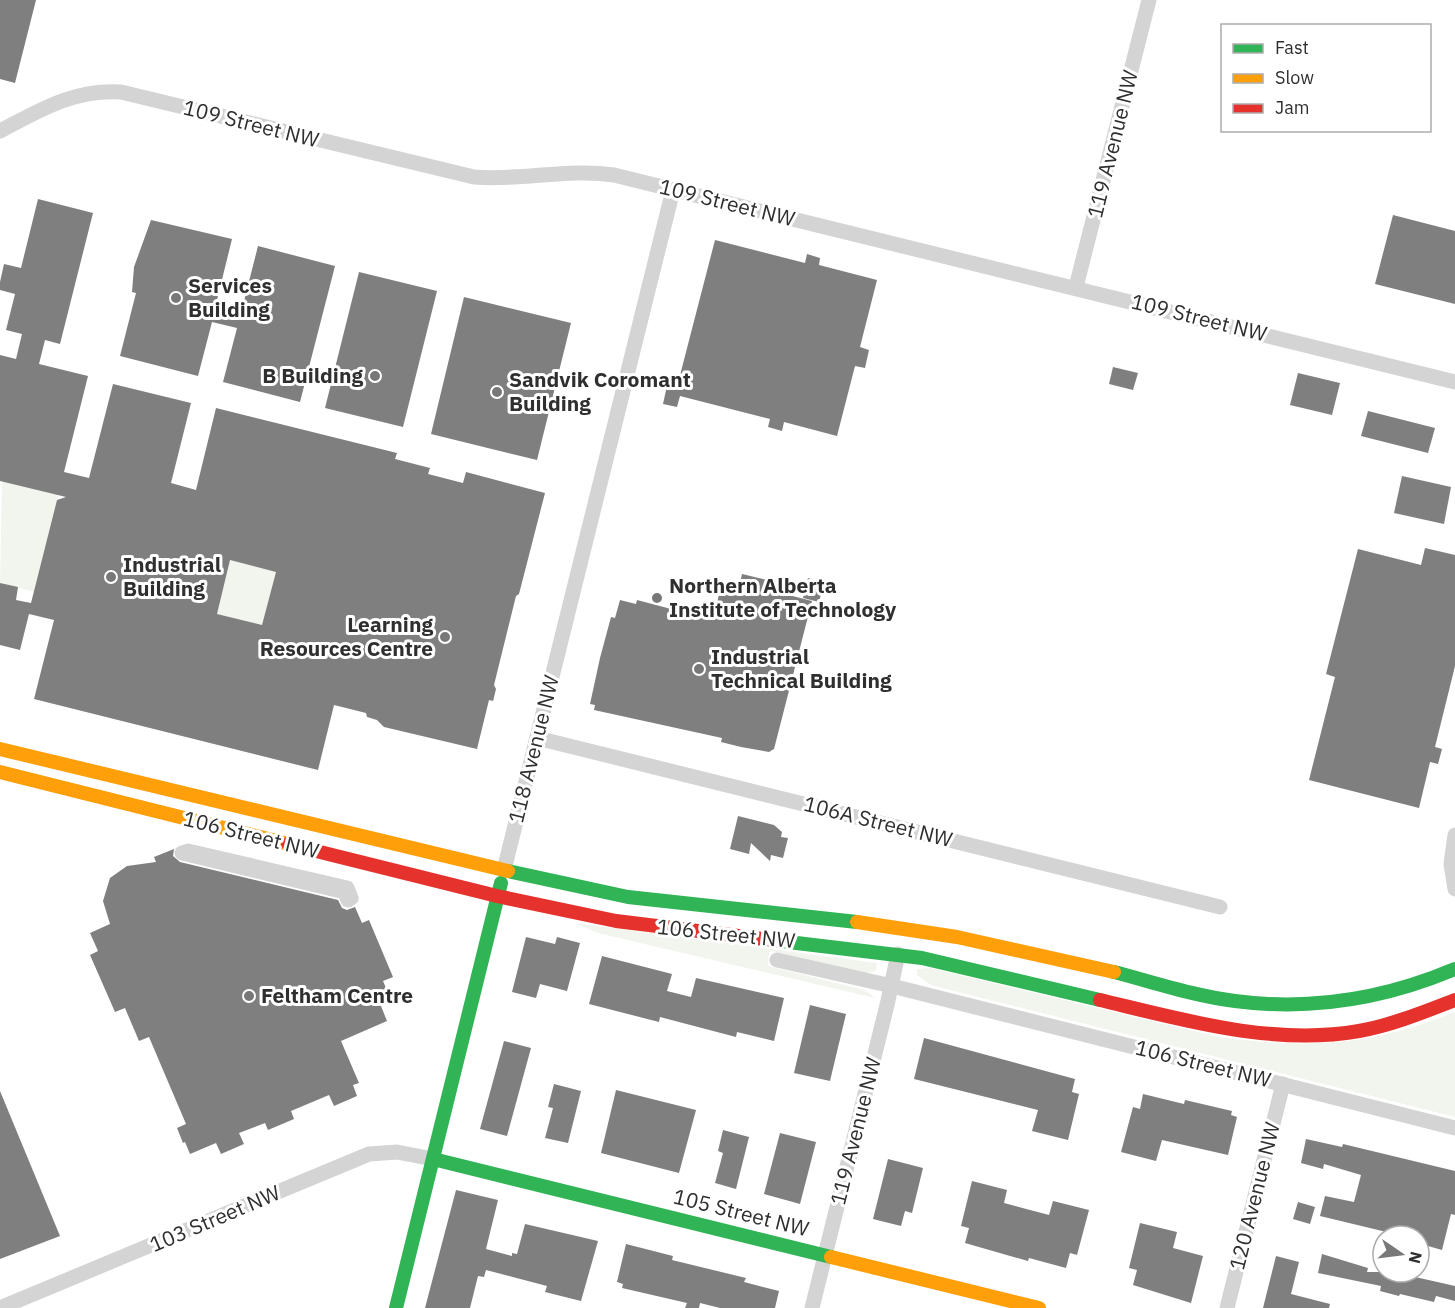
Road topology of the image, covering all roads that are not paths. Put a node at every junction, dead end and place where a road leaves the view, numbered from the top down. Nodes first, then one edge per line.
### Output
1 (1149, 0) edge
2 (0, 131) edge
3 (673, 190) junction
4 (1076, 287) junction
5 (1455, 382) edge
6 (537, 738) junction
7 (0, 749) edge
8 (0, 772) edge
9 (1455, 835) edge
10 (188, 851) joint
11 (504, 870) junction
12 (1454, 882) edge
13 (498, 896) junction
14 (1220, 907) dead end
15 (898, 954) junction
16 (777, 960) dead end
17 (1455, 969) edge
18 (892, 986) junction
19 (1455, 1000) edge
20 (1282, 1084) junction
21 (1455, 1128) edge
22 (433, 1158) junction
23 (825, 1255) junction
24 (0, 1308) edge
25 (396, 1308) edge
26 (812, 1308) edge
27 (1039, 1308) edge
28 (1227, 1308) edge

1 - 4 street, 119 Avenue NW
2 - 3 street, 109 Street NW
3 - 4 street, 109 Street NW
3 - 6 street, 118 Avenue NW
4 - 5 street, 109 Street NW
6 - 11 street, 118 Avenue NW
6 - 14 street, 106A Street NW
7 - 11 main road, 106 Street NW
8 - 13 main road, 106 Street NW
9 - 12 street
10 - 10 street
11 - 13 main road, 118 Avenue NW
11 - 17 main road, 106 Street NW
13 - 15 main road, 106 Street NW
13 - 22 main road, 118 Avenue NW
15 - 18 street, 119 Avenue NW
15 - 19 main road, 106 Street NW
16 - 18 street, 106 Street NW
18 - 20 street, 106 Street NW
18 - 23 street, 119 Avenue NW
20 - 21 street, 106 Street NW
20 - 28 street, 120 Avenue NW
22 - 23 main road, 105 Street NW
22 - 24 street, 103 Street NW
22 - 25 main road, 118 Avenue NW
23 - 26 street, 119 Avenue NW
23 - 27 main road, 105 Street NW

